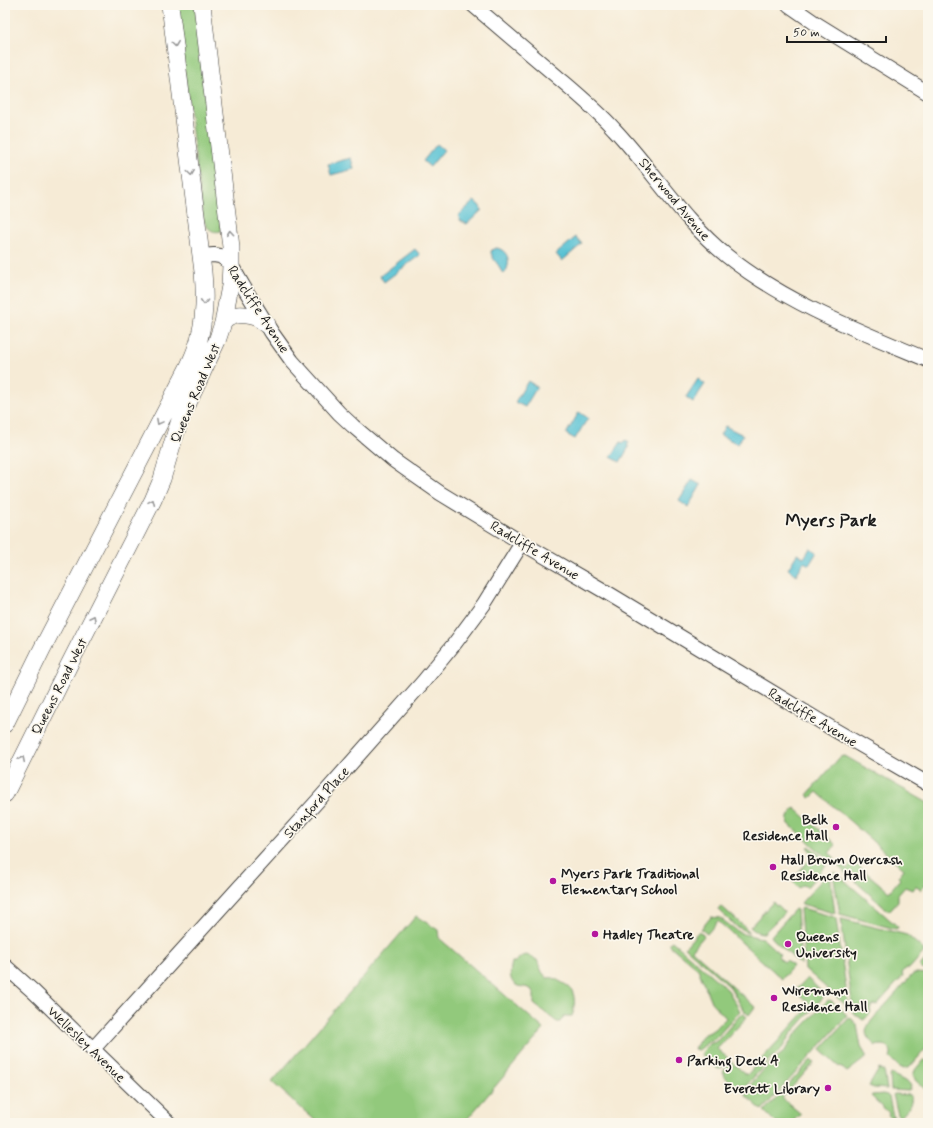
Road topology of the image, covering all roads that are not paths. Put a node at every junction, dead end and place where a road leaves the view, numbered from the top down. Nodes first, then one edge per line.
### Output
1 (170, 5) edge
2 (202, 5) edge
3 (473, 5) edge
4 (789, 5) edge
5 (928, 93) edge
6 (202, 256) junction
7 (231, 265) junction
8 (223, 323) junction
9 (266, 324) junction
10 (928, 360) edge
11 (522, 543) junction
12 (5, 724) edge
13 (928, 784) edge
14 (5, 794) edge
15 (5, 966) edge
16 (93, 1049) junction
17 (169, 1123) edge

1 -> 6 street, Queens Road West
7 -> 2 street, Queens Road West
3 - 10 street, Sherwood Avenue
4 - 5 street
6 - 7 street, Radcliffe Avenue
6 -> 12 street, Queens Road West
7 - 8 street, Queens Road West
7 - 9 street, Radcliffe Avenue
8 - 9 street
14 -> 8 street, Queens Road West
9 - 11 street, Radcliffe Avenue
11 - 13 street, Radcliffe Avenue
11 - 16 street, Stanford Place
15 - 16 street, Wellesley Avenue
16 - 17 street, Wellesley Avenue

